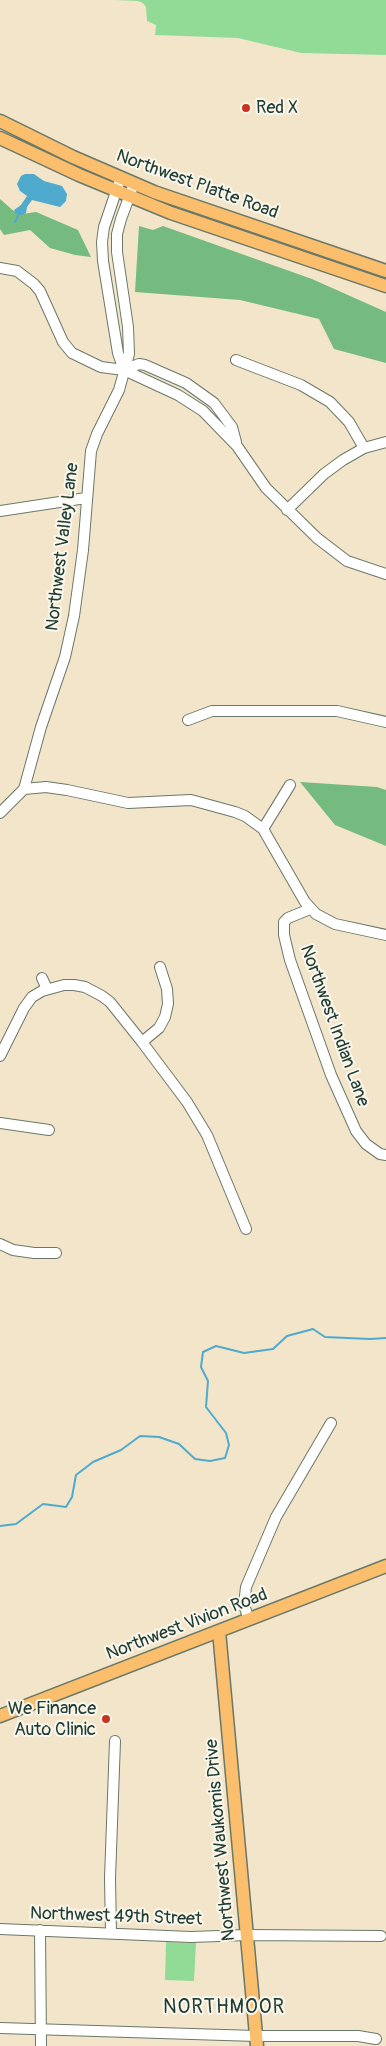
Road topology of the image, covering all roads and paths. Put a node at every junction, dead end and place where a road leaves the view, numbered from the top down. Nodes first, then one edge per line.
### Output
1 (0, 121) edge
2 (0, 138) edge
3 (121, 177) junction
4 (133, 184) junction
5 (116, 192) junction
6 (130, 197) junction
7 (0, 268) edge
8 (386, 271) edge
9 (386, 286) edge
10 (236, 360) dead end
11 (124, 370) junction
12 (386, 442) edge
13 (237, 446) junction
14 (364, 448) junction
15 (86, 498) junction
16 (288, 510) junction
17 (0, 511) edge
18 (386, 574) edge
19 (188, 720) dead end
20 (386, 722) edge
21 (290, 786) dead end
22 (24, 789) junction
23 (0, 813) edge
24 (263, 829) junction
25 (310, 909) junction
26 (386, 935) edge
27 (160, 967) dead end
28 (42, 978) dead end
29 (47, 989) junction
30 (142, 1042) junction
31 (0, 1056) edge
32 (0, 1123) edge
33 (49, 1130) dead end
34 (386, 1155) edge
35 (246, 1229) dead end
36 (0, 1244) edge
37 (56, 1253) dead end
38 (331, 1423) dead end
39 (386, 1566) edge
40 (249, 1620) junction
41 (219, 1632) junction
42 (0, 1716) edge
43 (115, 1741) dead end
44 (0, 1929) edge
45 (40, 1930) junction
46 (110, 1933) junction
47 (247, 1935) junction
48 (381, 1936) dead end
49 (0, 2028) edge
50 (41, 2029) junction
51 (376, 2040) dead end
52 (256, 2041) edge
53 (41, 2046) edge

1 - 3 main road, Northwest Platte Road
2 - 5 main road, Northwest Platte Road
3 - 4 main road, Northwest Platte Road
3 - 5 street
4 - 6 street, Northwest Valley Lane
4 - 8 main road, Northwest Platte Road
5 - 6 main road, Northwest Platte Road
5 - 11 street
6 - 9 main road, Northwest Platte Road
6 - 11 street, Northwest Valley Lane
7 - 11 street
10 - 14 street
11 - 13 street
11 - 13 street
11 - 15 street, Northwest Valley Lane
12 - 14 street
13 - 16 street
14 - 16 street
15 - 17 street
15 - 22 street, Northwest Valley Lane
16 - 18 street
19 - 20 street
21 - 24 street
22 - 23 street
22 - 24 street
24 - 25 street
25 - 26 street
25 - 34 street, Northwest Indian Lane
27 - 30 street
28 - 29 street
29 - 30 street
29 - 31 street
30 - 35 street
32 - 33 street
36 - 37 street
38 - 40 street
39 - 40 main road, Northwest Vivion Road
40 - 41 main road, Northwest Vivion Road
41 - 42 main road, Northwest Vivion Road
41 - 47 main road, Northwest Waukomis Drive
43 - 46 street
44 - 45 street, Northwest 49th Street
45 - 46 street, Northwest 49th Street
45 - 50 street
46 - 47 street, Northwest 49th Street
47 - 48 street, Northwest 49th Street
47 - 52 main road, Northwest Waukomis Drive
49 - 50 street
50 - 52 street
50 - 53 street
51 - 52 street

